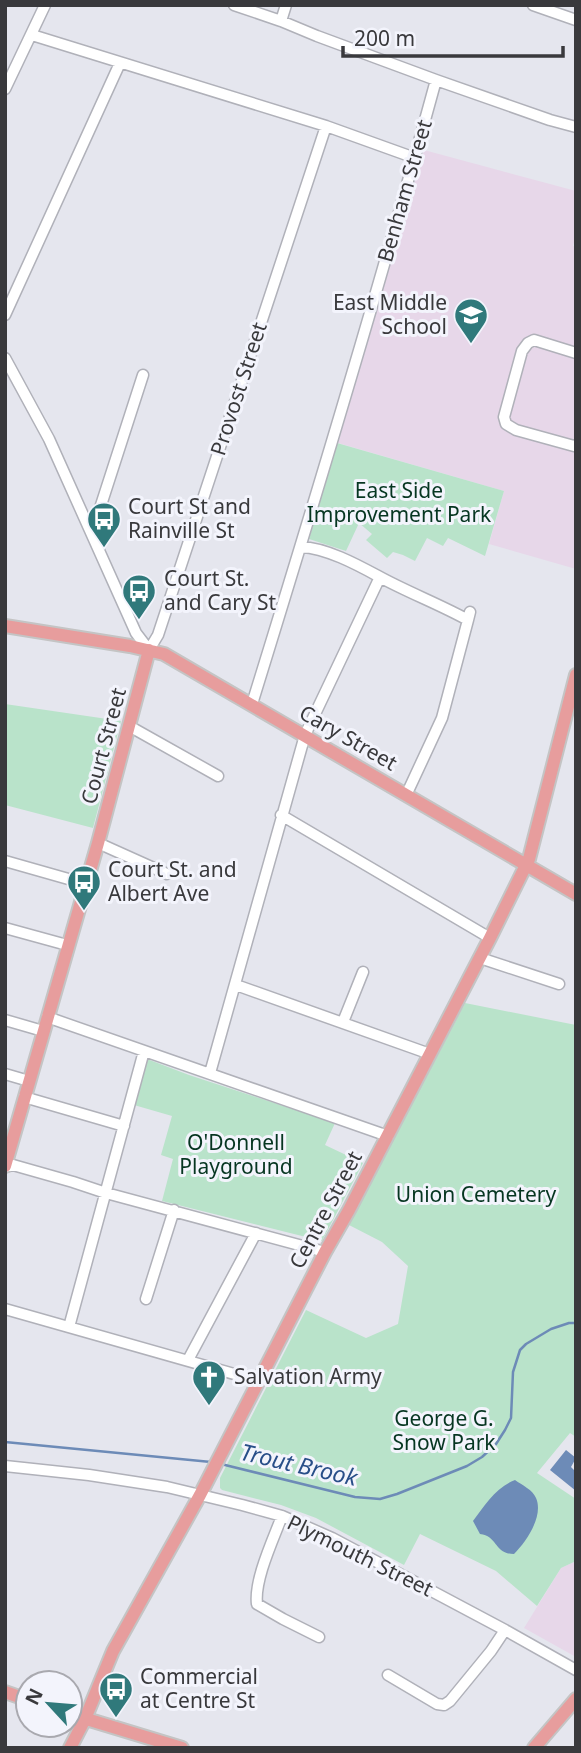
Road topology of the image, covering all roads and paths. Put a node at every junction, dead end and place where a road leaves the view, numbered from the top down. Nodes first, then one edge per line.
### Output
1 (45, 5) edge
2 (234, 5) edge
3 (286, 5) edge
4 (533, 5) edge
5 (576, 20) edge
6 (281, 21) junction
7 (32, 35) junction
8 (120, 63) junction
9 (436, 80) junction
10 (5, 89) edge
11 (326, 126) junction
12 (576, 127) edge
13 (415, 158) junction
14 (5, 316) edge
15 (576, 353) edge
16 (5, 358) edge
17 (143, 375) dead end
18 (576, 445) edge
19 (92, 533) junction
20 (300, 547) junction
21 (380, 578) junction
22 (130, 620) junction
23 (5, 626) edge
24 (116, 643) junction
25 (149, 650) junction
26 (576, 675) edge
27 (252, 704) junction
28 (129, 726) junction
29 (304, 735) junction
30 (218, 776) dead end
31 (405, 794) junction
32 (281, 815) junction
33 (98, 843) junction
34 (5, 861) edge
35 (526, 865) junction
36 (167, 874) dead end
37 (86, 884) junction
38 (576, 894) edge
39 (5, 928) edge
40 (490, 938) junction
41 (67, 945) junction
42 (480, 958) junction
43 (363, 972) dead end
44 (559, 984) dead end
45 (236, 985) junction
46 (47, 1017) junction
47 (5, 1020) edge
48 (343, 1022) junction
49 (43, 1031) junction
50 (144, 1051) junction
51 (430, 1054) junction
52 (210, 1073) junction
53 (5, 1074) edge
54 (29, 1081) junction
55 (24, 1097) junction
56 (124, 1126) junction
57 (387, 1136) junction
58 (5, 1166) edge
59 (106, 1193) junction
60 (174, 1210) junction
61 (256, 1233) junction
62 (325, 1252) junction
63 (146, 1299) dead end
64 (5, 1309) edge
65 (69, 1327) junction
66 (188, 1360) junction
67 (259, 1381) junction
68 (5, 1466) edge
69 (200, 1495) junction
70 (282, 1516) junction
71 (505, 1630) junction
72 (319, 1636) dead end
73 (576, 1670) edge
74 (388, 1675) dead end
75 (576, 1699) edge
76 (85, 1719) junction
77 (536, 1747) edge
78 (70, 1748) edge
79 (182, 1748) edge

1 - 7 street
2 - 6 street
3 - 6 street
4 - 5 street
6 - 9 street
7 - 8 street
7 - 10 street
8 - 11 street
8 - 14 street
9 - 12 street
9 - 13 street, Benham Street
11 - 13 street
11 - 25 street, Provost Street
13 - 20 street, Benham Street
15 - 18 street
16 - 19 street
17 - 19 street
19 - 22 street
20 - 21 street
20 - 27 street, Benham Street
21 - 29 street
21 - 31 street
22 - 24 street
22 - 25 street
23 - 24 main road, Cary Street
24 - 25 main road, Cary Street
25 - 27 main road, Cary Street
25 - 28 main road, Court Street
26 - 35 main road, Centre Street
27 - 29 main road, Cary Street
28 - 30 street
28 - 33 main road, Court Street
29 - 31 main road, Cary Street
29 - 32 street
31 - 35 main road, Cary Street
32 - 40 street
32 - 45 street
33 - 36 street
33 - 37 main road, Court Street
34 - 37 street
35 - 38 main road, Cary Street
35 - 40 main road, Centre Street
37 - 41 main road, Court Street
39 - 41 street
40 - 42 main road, Centre Street
41 - 46 main road, Court Street
42 - 44 street
42 - 51 main road, Centre Street
43 - 48 street
45 - 48 street
45 - 52 street
46 - 49 main road, Court Street
46 - 50 street
47 - 49 street
48 - 51 street
49 - 54 main road, Court Street
50 - 52 street
50 - 56 street
51 - 57 main road, Centre Street
52 - 57 street
53 - 54 street
54 - 55 main road, Court Street
55 - 56 street
55 - 58 main road, Court Street
56 - 59 street
57 - 62 main road, Centre Street
58 - 59 street
59 - 60 street
59 - 65 street
60 - 61 street
60 - 63 street
61 - 62 street
61 - 66 street
62 - 67 main road, Centre Street
64 - 65 street
65 - 66 street
66 - 67 street
67 - 69 main road, Centre Street
68 - 69 street, Plymouth Street
69 - 70 street, Plymouth Street
69 - 76 main road, Centre Street
70 - 71 street, Plymouth Street
70 - 72 street
71 - 73 street, Plymouth Street
71 - 74 street
75 - 77 main road
76 - 78 main road, Centre Street
76 - 79 main road

